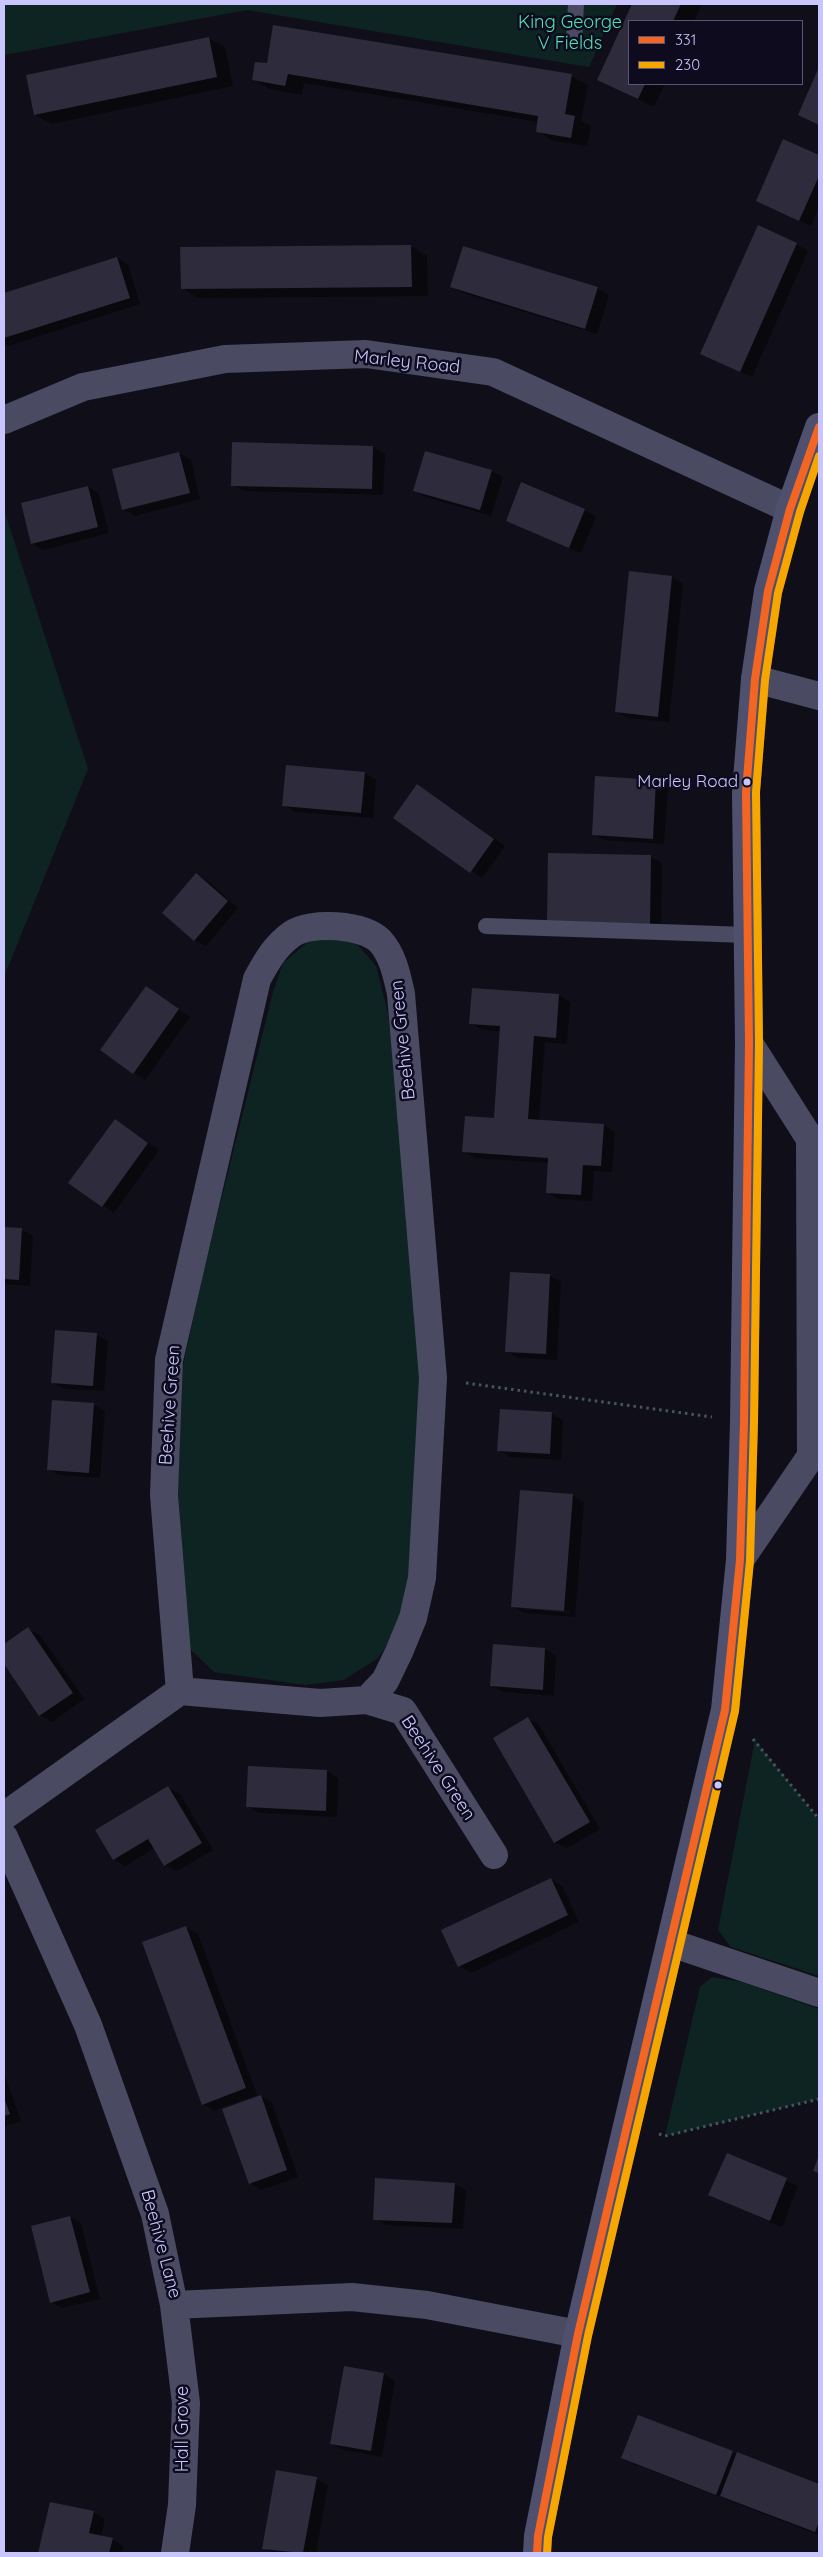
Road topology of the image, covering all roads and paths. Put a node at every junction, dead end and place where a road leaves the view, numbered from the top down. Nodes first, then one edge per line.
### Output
1 (576, 4) edge
2 (574, 43) dead end
3 (4, 420) edge
4 (819, 427) edge
5 (790, 509) junction
6 (754, 679) junction
7 (819, 696) edge
8 (486, 926) dead end
9 (748, 935) junction
10 (749, 1043) junction
11 (433, 1378) junction
12 (744, 1422) junction
13 (740, 1560) junction
14 (180, 1691) junction
15 (367, 1700) junction
16 (725, 1710) junction
17 (4, 1816) edge
18 (819, 1819) edge
19 (4, 1837) edge
20 (494, 1855) dead end
21 (672, 1943) junction
22 (819, 1993) edge
23 (819, 2099) edge
24 (627, 2128) junction
25 (174, 2305) junction
26 (578, 2334) junction
27 (175, 2553) edge
28 (538, 2553) edge

1 - 2 lane
3 - 5 street, Marley Road
4 - 5 street
5 - 6 street
6 - 7 street
6 - 9 street
8 - 9 lane
9 - 10 street
10 - 12 street
10 - 13 street
11 - 12 path
11 - 14 street, Beehive Green
11 - 15 street, Beehive Green
12 - 13 street
13 - 16 street
14 - 15 street, Beehive Green
14 - 17 street
15 - 20 street, Beehive Green
16 - 18 path
16 - 21 street
19 - 25 street, Beehive Lane
21 - 22 street
21 - 24 street
23 - 24 path
24 - 26 street
25 - 26 street, Beehive Lane
25 - 27 street, Hall Grove
26 - 28 street

